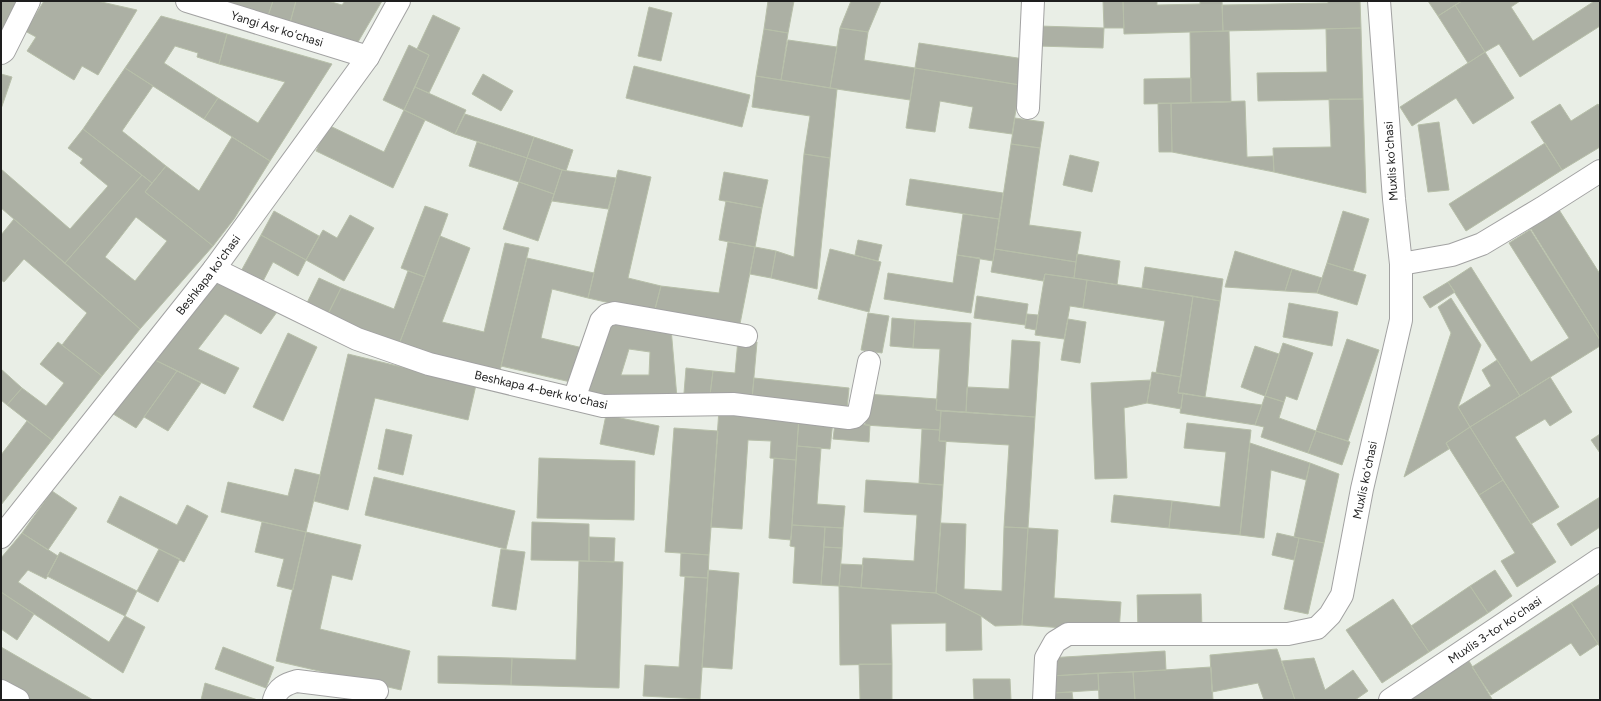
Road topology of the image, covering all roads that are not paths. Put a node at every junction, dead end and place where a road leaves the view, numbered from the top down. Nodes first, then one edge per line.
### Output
1 (29, 1) edge
2 (187, 1) edge
3 (399, 1) edge
4 (1033, 1) edge
5 (1379, 1) edge
6 (1, 52) edge
7 (368, 57) junction
8 (1028, 108) dead end
9 (1600, 170) edge
10 (1401, 264) junction
11 (214, 269) junction
12 (746, 336) dead end
13 (870, 362) dead end
14 (574, 399) junction
15 (1, 537) edge
16 (1600, 559) edge
17 (1, 691) edge
18 (377, 691) dead end
19 (18, 700) edge
20 (274, 700) edge
21 (1044, 700) edge
22 (1390, 700) edge

1 - 6 street
2 - 7 street, Yangi Asr koʻchasi
3 - 7 street, Beshkapa ko'chasi
4 - 8 street
5 - 10 street, Muxlis koʻchasi
7 - 11 street, Beshkapa ko'chasi
9 - 10 street
10 - 21 street, Muxlis koʻchasi
11 - 14 street, Beshkapa 4-berk koʻchasi
11 - 15 street, Beshkapa ko'chasi
12 - 14 street
13 - 14 street, Beshkapa 4-berk koʻchasi
16 - 22 street, Muxlis 3-tor koʻchasi
17 - 19 street
18 - 20 street

